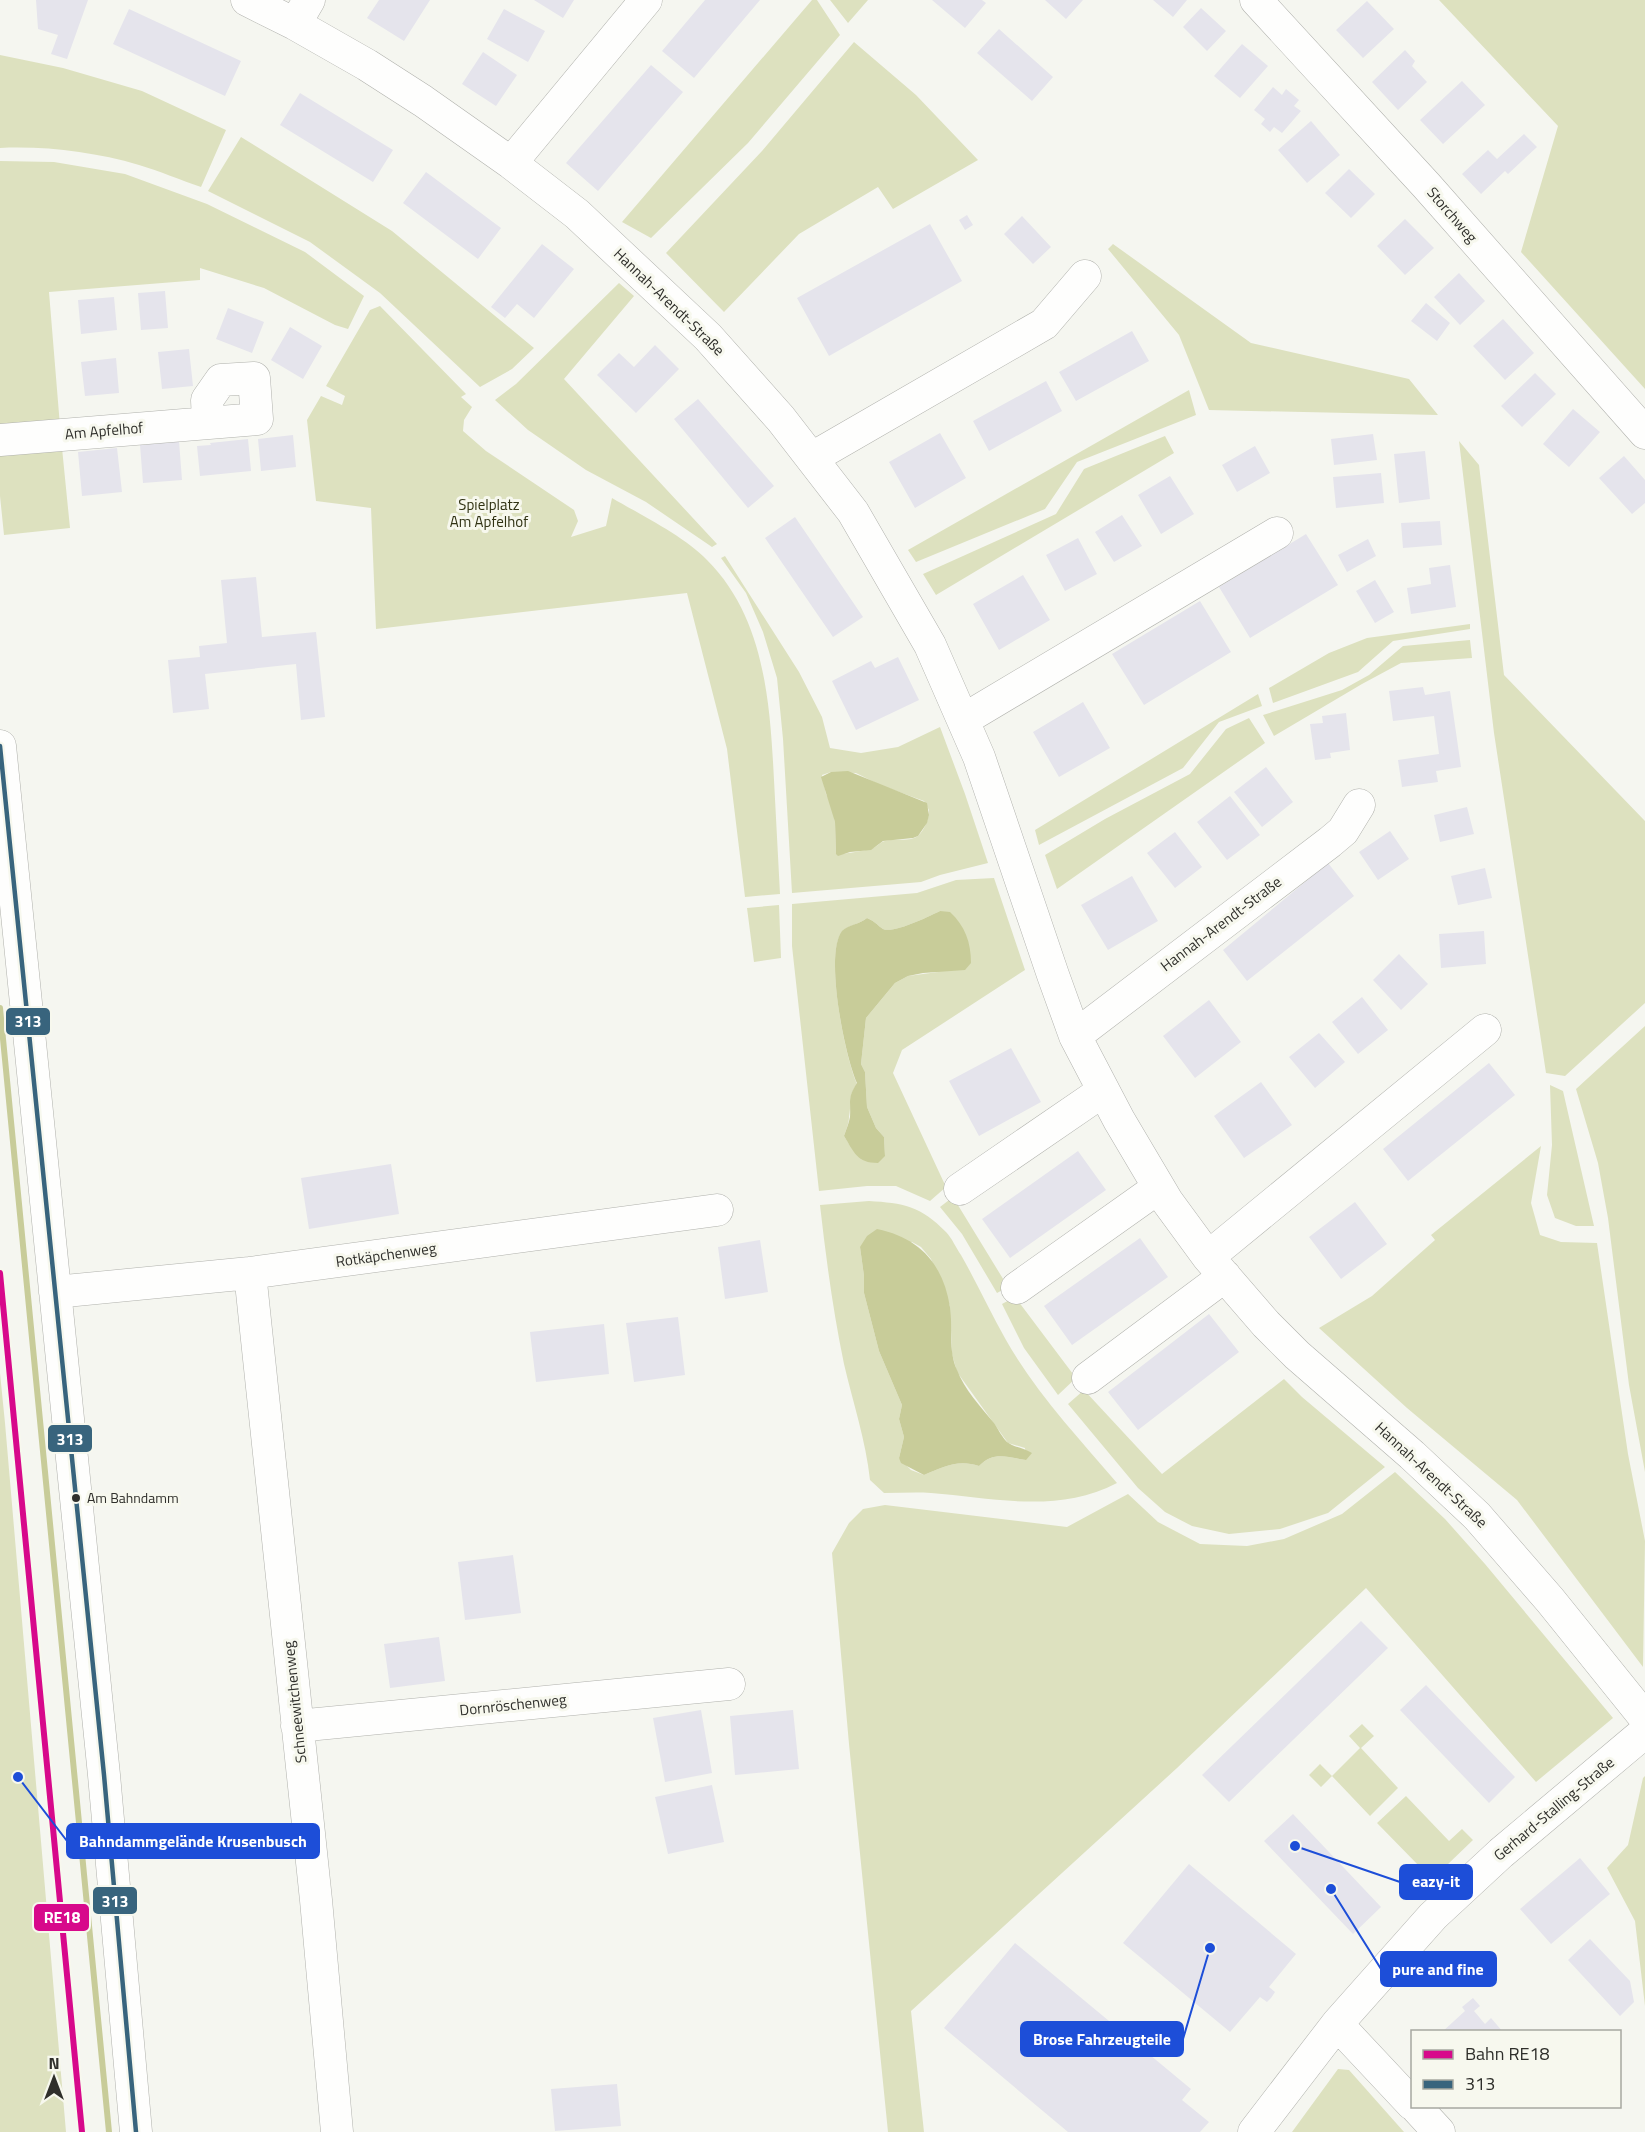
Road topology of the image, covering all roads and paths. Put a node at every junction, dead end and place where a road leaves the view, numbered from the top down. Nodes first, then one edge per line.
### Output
1 (247, 0) edge
2 (646, 0) edge
3 (1256, 0) edge
4 (302, 12) edge
5 (511, 163) junction
6 (1085, 276) dead end
7 (208, 422) dead end
8 (1645, 433) edge
9 (0, 440) edge
10 (812, 458) junction
11 (1277, 533) dead end
12 (963, 720) junction
13 (0, 746) edge
14 (1359, 805) dead end
15 (1485, 1030) dead end
16 (1075, 1036) junction
17 (1103, 1091) junction
18 (1158, 1188) junction
19 (960, 1189) dead end
20 (717, 1210) dead end
21 (1216, 1266) junction
22 (250, 1273) junction
23 (1017, 1288) dead end
24 (55, 1292) junction
25 (1088, 1378) dead end
26 (729, 1684) dead end
27 (1645, 1718) edge
28 (297, 1726) junction
29 (1645, 1732) edge
30 (1337, 2024) junction
31 (1411, 2102) edge
32 (1417, 2108) edge
33 (136, 2132) edge
34 (337, 2132) edge
35 (1254, 2132) edge
36 (1438, 2132) edge

1 - 4 street, Hannah-Arendt-Straße
2 - 5 street
3 - 8 street, Storchweg
4 - 5 street, Hannah-Arendt-Straße
5 - 10 street, Hannah-Arendt-Straße
6 - 10 street
7 - 9 street, Am Apfelhof
10 - 12 street, Hannah-Arendt-Straße
11 - 12 street
12 - 16 street, Hannah-Arendt-Straße
13 - 24 street
14 - 16 street, Hannah-Arendt-Straße
15 - 21 street
16 - 17 street, Hannah-Arendt-Straße
17 - 18 street, Hannah-Arendt-Straße
17 - 19 street
18 - 21 street, Hannah-Arendt-Straße
18 - 23 street
20 - 22 street, Rotkäpchenweg
21 - 25 street
21 - 27 street, Hannah-Arendt-Straße
22 - 24 street, Rotkäpchenweg
22 - 28 street, Schneewitchenweg
24 - 33 street
26 - 28 street, Dornröschenweg
28 - 34 street, Schneewitchenweg
29 - 30 street, Gerhard-Stalling-Straße
30 - 31 street
30 - 35 street, Gerhard-Stalling-Straße
32 - 36 street

